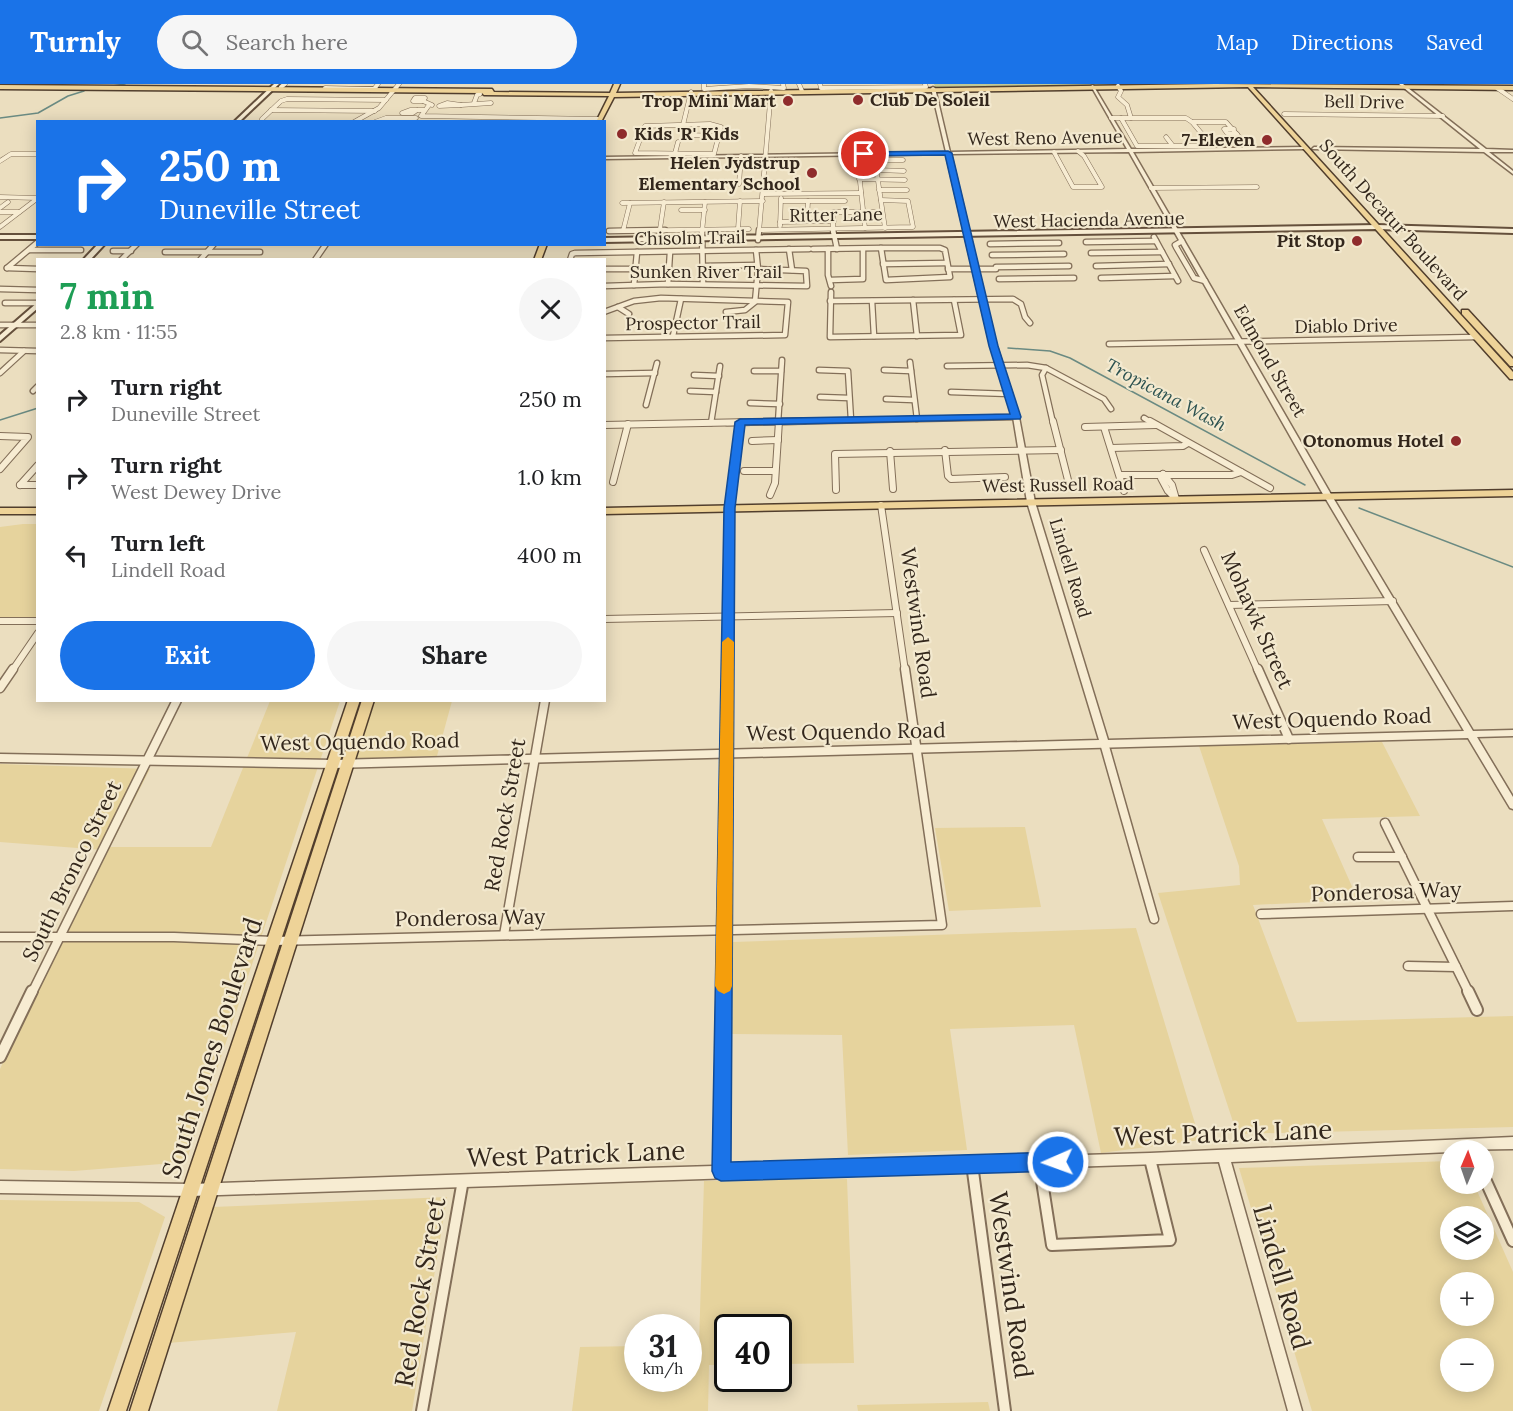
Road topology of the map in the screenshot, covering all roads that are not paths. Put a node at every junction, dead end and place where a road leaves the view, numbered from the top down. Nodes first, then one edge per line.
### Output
1 (378, 84) edge
2 (395, 84) edge
3 (399, 84) edge
4 (610, 84) edge
5 (617, 84) edge
6 (704, 84) edge
7 (783, 84) edge
8 (799, 84) edge
9 (804, 84) edge
10 (820, 84) edge
11 (925, 84) edge
12 (281, 85) edge
13 (1253, 85) edge
14 (1328, 85) edge
15 (1405, 86) edge
16 (0, 87) edge
17 (1094, 87) junction
18 (1119, 87) junction
19 (1299, 87) junction
20 (933, 88) edge
21 (1497, 88) junction
22 (1513, 88) edge
23 (270, 91) junction
24 (802, 91) junction
25 (391, 92) junction
26 (528, 92) junction
27 (691, 92) junction
28 (771, 92) junction
29 (482, 93) junction
30 (609, 93) junction
31 (500, 94) junction
32 (386, 99) junction
33 (1513, 99) edge
34 (423, 101) dead end
35 (474, 103) junction
36 (491, 103) dead end
37 (460, 104) junction
38 (429, 105) junction
39 (1268, 106) junction
40 (455, 108) dead end
41 (271, 110) junction
42 (417, 110) dead end
43 (424, 110) junction
44 (375, 111) junction
45 (1276, 114) junction
46 (1284, 114) junction
47 (422, 116) junction
48 (450, 116) junction
49 (1443, 117) junction
50 (1111, 118) junction
51 (1121, 118) junction
52 (1131, 118) junction
53 (1154, 118) junction
54 (490, 119) edge
55 (599, 119) edge
56 (238, 120) edge
57 (263, 120) edge
58 (358, 120) edge
59 (380, 120) edge
60 (414, 120) edge
61 (447, 120) edge
62 (547, 120) edge
63 (1192, 122) junction
64 (683, 125) junction
65 (1159, 126) dead end
66 (1294, 127) junction
67 (689, 135) dead end
68 (640, 136) junction
69 (662, 136) dead end
70 (719, 136) junction
71 (1167, 137) dead end
72 (1207, 140) junction
73 (1298, 140) junction
74 (678, 142) dead end
75 (1173, 146) junction
76 (1210, 148) junction
77 (1306, 148) junction
78 (1314, 148) junction
79 (1129, 150) junction
80 (1485, 150) junction
81 (1078, 151) junction
82 (1513, 151) edge
83 (1054, 152) junction
84 (948, 153) junction
85 (36, 154) edge
86 (857, 154) junction
87 (874, 154) junction
88 (675, 156) junction
89 (741, 156) junction
90 (766, 156) junction
91 (606, 158) edge
92 (875, 160) junction
93 (903, 160) dead end
94 (0, 161) edge
95 (1328, 164) junction
96 (877, 170) junction
97 (904, 171) dead end
98 (1513, 173) edge
99 (859, 179) junction
100 (878, 179) junction
101 (905, 180) dead end
102 (739, 184) dead end
103 (1257, 187) dead end
104 (1151, 188) junction
105 (879, 190) junction
106 (907, 190) dead end
107 (861, 193) junction
108 (763, 194) junction
109 (0, 197) edge
110 (36, 198) edge
111 (36, 199) edge
112 (881, 200) junction
113 (740, 201) junction
114 (762, 201) junction
115 (808, 201) junction
116 (8, 202) dead end
117 (664, 202) junction
118 (705, 202) junction
119 (622, 203) dead end
120 (630, 203) junction
121 (0, 210) edge
122 (681, 210) dead end
123 (705, 210) junction
124 (19, 212) junction
125 (848, 212) junction
126 (863, 212) junction
127 (882, 212) junction
128 (807, 221) junction
129 (834, 221) junction
130 (780, 222) junction
131 (0, 228) edge
132 (835, 228) junction
133 (866, 228) junction
134 (885, 228) junction
135 (660, 229) junction
136 (704, 229) junction
137 (738, 229) junction
138 (749, 229) dead end
139 (1385, 229) junction
140 (760, 230) junction
141 (780, 230) junction
142 (609, 231) dead end
143 (623, 231) junction
144 (1513, 231) edge
145 (1176, 232) junction
146 (968, 235) junction
147 (0, 237) edge
148 (36, 237) edge
149 (837, 237) junction
150 (759, 239) junction
151 (705, 240) junction
152 (606, 241) edge
153 (617, 241) junction
154 (1182, 242) junction
155 (36, 244) edge
156 (100, 246) edge
157 (135, 246) edge
158 (212, 246) edge
159 (881, 248) junction
160 (789, 249) junction
161 (828, 249) junction
162 (839, 249) junction
163 (862, 249) junction
164 (29, 250) junction
165 (81, 250) dead end
166 (113, 250) dead end
167 (756, 250) junction
168 (130, 251) junction
169 (705, 251) junction
170 (165, 252) dead end
171 (207, 252) junction
172 (260, 252) dead end
173 (637, 252) junction
174 (670, 252) junction
175 (616, 253) junction
176 (1091, 253) junction
177 (1064, 254) junction
178 (1163, 254) junction
179 (1180, 254) junction
180 (992, 255) junction
181 (1189, 255) junction
182 (88, 258) edge
183 (123, 258) edge
184 (202, 258) edge
185 (571, 258) edge
186 (947, 263) junction
187 (883, 264) junction
188 (1169, 264) junction
189 (703, 266) junction
190 (1069, 266) junction
191 (1096, 266) junction
192 (758, 267) junction
193 (996, 268) junction
194 (36, 269) edge
195 (606, 269) edge
196 (635, 269) junction
197 (948, 269) junction
198 (976, 269) junction
199 (792, 270) junction
200 (1205, 281) junction
201 (668, 284) junction
202 (703, 284) junction
203 (633, 285) junction
204 (756, 285) junction
205 (606, 286) edge
206 (831, 286) junction
207 (0, 289) edge
208 (36, 290) edge
209 (681, 298) junction
210 (983, 299) junction
211 (755, 300) junction
212 (913, 300) junction
213 (954, 300) junction
214 (830, 301) junction
215 (872, 301) junction
216 (5, 303) dead end
217 (36, 304) edge
218 (36, 306) edge
219 (618, 307) junction
220 (606, 311) edge
221 (726, 312) dead end
222 (628, 314) dead end
223 (1030, 323) dead end
224 (0, 325) edge
225 (15, 325) junction
226 (36, 325) edge
227 (674, 336) junction
228 (874, 336) junction
229 (917, 336) junction
230 (1476, 337) junction
231 (606, 338) edge
232 (0, 339) edge
233 (1240, 342) junction
234 (1109, 344) dead end
235 (0, 350) edge
236 (24, 351) junction
237 (36, 351) edge
238 (782, 360) dead end
239 (910, 362) dead end
240 (657, 363) dead end
241 (1513, 364) edge
242 (1000, 365) junction
243 (720, 366) dead end
244 (947, 366) dead end
245 (1046, 368) junction
246 (819, 370) dead end
247 (884, 370) dead end
248 (754, 371) dead end
249 (781, 371) junction
250 (911, 371) junction
251 (655, 373) junction
252 (0, 374) edge
253 (606, 374) edge
254 (694, 375) dead end
255 (719, 376) junction
256 (1512, 376) edge
257 (36, 388) edge
258 (33, 391) dead end
259 (690, 391) dead end
260 (716, 392) junction
261 (951, 392) dead end
262 (1010, 394) junction
263 (820, 397) dead end
264 (849, 398) junction
265 (886, 399) dead end
266 (915, 400) junction
267 (750, 403) dead end
268 (780, 404) junction
269 (646, 405) dead end
270 (1111, 409) dead end
271 (1016, 417) junction
272 (1144, 418) dead end
273 (917, 419) junction
274 (851, 420) junction
275 (779, 421) junction
276 (740, 422) junction
277 (711, 423) junction
278 (628, 424) junction
279 (606, 425) edge
280 (1156, 425) junction
281 (1085, 427) dead end
282 (1104, 427) junction
283 (0, 436) edge
284 (778, 440) junction
285 (752, 441) dead end
286 (1188, 443) junction
287 (1111, 448) junction
288 (1022, 449) junction
289 (945, 450) junction
290 (1061, 450) junction
291 (890, 451) junction
292 (36, 467) edge
293 (0, 469) edge
294 (744, 471) dead end
295 (776, 471) junction
296 (1241, 472) junction
297 (1163, 474) junction
298 (1120, 475) junction
299 (1005, 477) dead end
300 (613, 482) dead end
301 (1069, 484) dead end
302 (36, 485) edge
303 (1270, 488) dead end
304 (893, 489) dead end
305 (836, 490) dead end
306 (1125, 491) dead end
307 (1513, 493) edge
308 (770, 495) dead end
309 (1328, 496) junction
310 (1176, 500) junction
311 (1031, 502) junction
312 (881, 505) junction
313 (729, 508) junction
314 (0, 511) edge
315 (36, 511) edge
316 (606, 511) edge
317 (1204, 550) dead end
318 (1393, 601) junction
319 (1229, 605) junction
320 (897, 613) junction
321 (728, 617) junction
322 (606, 619) edge
323 (0, 621) edge
324 (36, 621) edge
325 (36, 636) edge
326 (0, 688) edge
327 (176, 702) edge
328 (353, 702) edge
329 (367, 702) edge
330 (544, 702) edge
331 (1513, 733) edge
332 (1471, 734) junction
333 (1289, 739) junction
334 (1104, 743) junction
335 (916, 749) junction
336 (726, 753) junction
337 (535, 757) junction
338 (0, 758) edge
339 (148, 760) junction
340 (348, 763) junction
341 (333, 764) junction
342 (1513, 806) edge
343 (1385, 823) dead end
344 (1358, 857) dead end
345 (1402, 857) junction
346 (1513, 906) edge
347 (1427, 909) junction
348 (1261, 914) dead end
349 (1154, 919) dead end
350 (942, 925) joint
351 (724, 930) junction
352 (504, 935) junction
353 (0, 937) edge
354 (59, 938) junction
355 (291, 940) junction
356 (274, 941) junction
357 (1408, 966) dead end
358 (1456, 967) junction
359 (1477, 1010) dead end
360 (0, 1057) edge
361 (1513, 1143) edge
362 (1494, 1145) edge
363 (1440, 1149) edge
364 (1222, 1156) junction
365 (1150, 1159) junction
366 (1038, 1162) junction
367 (972, 1164) junction
368 (721, 1171) junction
369 (463, 1180) junction
370 (0, 1187) edge
371 (191, 1190) junction
372 (211, 1190) junction
373 (1492, 1194) edge
374 (1513, 1241) edge
375 (117, 1411) edge
376 (140, 1411) edge
377 (422, 1411) edge
378 (1005, 1411) edge
379 (1295, 1411) edge

1 - 12 street
2 - 25 street
3 - 25 street
4 - 30 main road
5 - 30 main road
6 - 7 street
8 - 24 street
9 - 24 street
10 - 11 street
12 - 23 main road
13 - 14 main road
13 - 18 main road
13 - 19 main road
13 - 39 main road, South Decatur Boulevard
13 - 46 main road, South Decatur Boulevard
14 - 15 main road
14 - 19 main road
15 - 19 main road
15 - 21 main road
15 - 49 street
16 - 23 main road
17 - 18 main road
17 - 20 main road
17 - 50 street, Edmond Street
18 - 52 street
20 - 24 main road
20 - 84 street, Lindell Road
21 - 22 main road
21 - 33 street
23 - 25 main road
23 - 56 main road
24 - 28 main road
25 - 29 main road
25 - 32 street
26 - 29 main road
26 - 30 main road
26 - 31 main road
27 - 28 main road
27 - 30 main road
27 - 64 street
28 - 90 street
29 - 31 main road
29 - 35 street
30 - 31 main road
30 - 55 main road
32 - 41 street
32 - 44 street
34 - 38 street
35 - 36 street
35 - 37 street
37 - 38 street
37 - 40 street
38 - 43 street
39 - 45 main road, South Decatur Boulevard
39 - 46 main road
41 - 44 street
41 - 57 street
42 - 43 street
43 - 47 street
44 - 58 street
45 - 66 main road
45 - 73 main road, South Decatur Boulevard
46 - 49 street, Bell Drive
46 - 66 main road, South Decatur Boulevard
47 - 48 street
47 - 60 street
48 - 54 street
48 - 61 street
49 - 80 street
50 - 51 street
50 - 79 street, Edmond Street
51 - 52 street
51 - 75 street
52 - 53 street
53 - 63 street
53 - 65 street
54 - 62 street
55 - 62 street
59 - 60 street
63 - 72 street
63 - 72 street
64 - 68 street
64 - 70 street
66 - 78 main road, South Decatur Boulevard
67 - 70 street
68 - 69 street
68 - 88 street
70 - 88 street
71 - 75 street
72 - 76 street
73 - 77 main road, South Decatur Boulevard
73 - 78 main road
74 - 88 street
75 - 76 street
76 - 77 street, West Reno Avenue
76 - 79 street, West Reno Avenue
77 - 95 main road
77 - 139 main road, South Decatur Boulevard
78 - 80 street
78 - 95 main road, South Decatur Boulevard
79 - 81 street, West Reno Avenue
79 - 104 street, Edmond Street
80 - 82 street
80 - 98 street
81 - 83 street, West Reno Avenue
81 - 83 street
83 - 84 street, West Reno Avenue
84 - 87 street, West Reno Avenue
84 - 146 street, Lindell Road
85 - 94 street
86 - 87 street, West Reno Avenue
86 - 90 street, West Reno Avenue
86 - 99 street
87 - 92 street
88 - 89 street, West Reno Avenue
88 - 91 street, West Reno Avenue
89 - 90 street, West Reno Avenue
89 - 102 street
90 - 108 street
92 - 93 street
92 - 96 street
95 - 139 main road, South Decatur Boulevard
96 - 97 street
96 - 100 street
99 - 100 street
99 - 107 street
100 - 101 street
100 - 105 street
103 - 104 street
104 - 145 street, Edmond Street
105 - 106 street
105 - 112 street
107 - 108 street
107 - 126 street
108 - 114 street
109 - 110 street
111 - 124 street
112 - 127 street
112 - 134 street, Ritter Lane
113 - 114 street
113 - 118 street
113 - 137 street
114 - 140 street
115 - 125 street
115 - 128 street
115 - 130 street
116 - 121 street
117 - 118 street
117 - 120 street
117 - 135 street
118 - 123 street
119 - 120 street
120 - 143 street
121 - 124 street
122 - 123 street
123 - 136 street
124 - 131 street
125 - 126 street
125 - 129 street
126 - 127 street
126 - 133 street
127 - 134 street
128 - 129 street
128 - 130 street
129 - 132 street
130 - 141 street
132 - 133 street, Ritter Lane
132 - 141 street, Ritter Lane
132 - 149 street
133 - 134 street, Ritter Lane
135 - 136 street
135 - 143 street
136 - 137 street
136 - 151 street
137 - 138 street
139 - 144 main road, West Hacienda Avenue
139 - 145 main road, West Hacienda Avenue
139 - 230 main road, South Decatur Boulevard
139 - 241 main road, South Decatur Boulevard
140 - 141 street, Ritter Lane
140 - 150 street
142 - 143 street
145 - 146 main road, West Hacienda Avenue
145 - 154 street, Edmond Street
146 - 149 main road, West Hacienda Avenue
146 - 198 street, Lindell Road
147 - 148 main road
149 - 150 main road, West Hacienda Avenue
149 - 162 street
150 - 151 main road, West Hacienda Avenue
151 - 153 main road, West Hacienda Avenue
151 - 169 street
152 - 153 main road, West Hacienda Avenue
153 - 175 street
154 - 179 street
154 - 181 street, Edmond Street
155 - 164 street
156 - 182 main road
157 - 168 street
158 - 171 street
159 - 163 street, Chisolm Trail
159 - 186 street, Chisolm Trail
159 - 187 street
160 - 161 street, Chisolm Trail
160 - 167 street, Chisolm Trail
160 - 199 street
161 - 162 street, Chisolm Trail
161 - 206 street
162 - 163 street, Chisolm Trail
163 - 206 street
164 - 165 street
164 - 194 street
166 - 168 street
167 - 169 street, Chisolm Trail
167 - 192 street
168 - 183 street
169 - 174 street, Chisolm Trail
169 - 189 street
170 - 171 street
171 - 172 street
171 - 184 street
173 - 174 street, Chisolm Trail
173 - 175 street, Chisolm Trail
173 - 196 street
174 - 201 street
175 - 185 street, Chisolm Trail
176 - 178 street
176 - 178 street
176 - 191 street
177 - 180 street
177 - 180 street
177 - 190 street
178 - 179 street
178 - 188 street
179 - 181 street
179 - 200 street
180 - 193 street
181 - 200 street, Edmond Street
186 - 187 street
186 - 197 street
187 - 197 street
188 - 191 street
188 - 191 street
189 - 192 street
189 - 202 street
190 - 193 street
190 - 193 street
192 - 199 street
192 - 204 street
193 - 198 street
195 - 196 street
196 - 203 street
197 - 198 street
198 - 210 street, Lindell Road
199 - 204 street, Sunken River Trail
200 - 233 street, Edmond Street
201 - 202 street, Sunken River Trail
201 - 203 street, Sunken River Trail
202 - 204 street, Sunken River Trail
203 - 205 street, Sunken River Trail
204 - 211 street
206 - 214 street
207 - 208 street
209 - 211 street
209 - 219 street
209 - 227 street
210 - 213 street
210 - 223 street
210 - 242 street, Lindell Road
211 - 221 street
211 - 227 street, Prospector Trail
212 - 213 street
212 - 215 street
212 - 229 street
213 - 229 street
214 - 215 street
214 - 228 street
215 - 228 street
216 - 217 street
218 - 225 main road
219 - 220 street
219 - 222 street
224 - 225 street
225 - 226 street
225 - 232 main road
227 - 231 street, Prospector Trail
228 - 229 street
230 - 233 street, Diablo Drive
230 - 241 main road
230 - 256 main road, South Decatur Boulevard
233 - 234 street, Diablo Drive
233 - 309 street, Edmond Street
235 - 236 street
236 - 237 street
236 - 252 street
238 - 249 street
239 - 250 street
240 - 251 street
242 - 244 street
242 - 245 street
242 - 262 street, Lindell Road
243 - 255 street
245 - 270 street
245 - 290 street
246 - 264 street
247 - 250 street
248 - 249 street
249 - 268 street
250 - 266 street
251 - 253 street
251 - 269 street
254 - 255 street
255 - 260 street
257 - 258 street
259 - 260 street
260 - 277 street
261 - 262 street
262 - 271 street, Lindell Road
263 - 264 street
264 - 274 street
265 - 266 street
266 - 273 street
267 - 268 street
268 - 275 street
271 - 273 street
271 - 288 street, Lindell Road
272 - 280 street
273 - 274 street
274 - 275 street
275 - 276 street
275 - 284 street
276 - 277 street
276 - 313 street
277 - 278 street
278 - 279 street
278 - 300 street
280 - 282 street
280 - 286 street
281 - 282 street
282 - 287 street
283 - 293 street
284 - 285 street
284 - 295 street
286 - 287 street
286 - 296 street
287 - 298 street
288 - 289 street
288 - 290 street
288 - 311 street, Lindell Road
289 - 291 street
289 - 299 street
290 - 301 street
291 - 304 street
291 - 305 street
292 - 302 street
294 - 295 street
295 - 308 street
296 - 297 street
296 - 303 street
297 - 298 street
297 - 310 street
298 - 306 street
307 - 309 main road, West Russell Road
309 - 310 main road, West Russell Road
309 - 318 street, Edmond Street
310 - 311 main road, West Russell Road
311 - 312 main road, West Russell Road
311 - 334 street, Lindell Road
312 - 313 main road, West Russell Road
312 - 320 street, Westwind Road
313 - 316 main road, West Russell Road
313 - 321 street
314 - 315 main road
317 - 319 street, Mohawk Street
318 - 319 street
318 - 332 street, Edmond Street
319 - 333 street, Mohawk Street
320 - 321 street
320 - 335 street, Westwind Road
321 - 322 street
321 - 336 street
323 - 324 street
325 - 326 street
327 - 339 street, South Bronco Street
328 - 341 main road, South Jones Boulevard
329 - 340 main road, South Jones Boulevard
330 - 337 street, Red Rock Street
331 - 332 street, West Oquendo Road
332 - 333 street, West Oquendo Road
332 - 342 street, Edmond Street
333 - 334 street, West Oquendo Road
334 - 335 street, West Oquendo Road
334 - 349 street, Lindell Road
335 - 336 street, West Oquendo Road
335 - 350 street, Westwind Road
336 - 337 street, West Oquendo Road
336 - 351 street
337 - 340 street, West Oquendo Road
337 - 352 street, Red Rock Street
338 - 339 street, West Oquendo Road
339 - 341 street, West Oquendo Road
339 - 354 street, South Bronco Street
340 - 341 street, West Oquendo Road
340 - 355 main road, South Jones Boulevard
341 - 356 main road, South Jones Boulevard
343 - 345 street
344 - 345 street
345 - 347 street
346 - 347 street, Ponderosa Way
347 - 348 street, Ponderosa Way
347 - 358 street
350 - 351 street, Ponderosa Way
351 - 352 street, Ponderosa Way
351 - 368 street
352 - 355 street, Ponderosa Way
353 - 354 street, Ponderosa Way
354 - 356 street, Ponderosa Way
354 - 360 street, South Bronco Street
355 - 356 street, Ponderosa Way
355 - 372 main road, South Jones Boulevard
356 - 371 main road, South Jones Boulevard
357 - 358 street
358 - 359 street
361 - 362 street, West Patrick Lane
363 - 364 street, West Patrick Lane
364 - 365 street, West Patrick Lane
364 - 379 street, Lindell Road
365 - 366 street, West Patrick Lane
365 - 366 street
366 - 367 street, West Patrick Lane
367 - 368 street, West Patrick Lane
367 - 378 street, Westwind Road
368 - 369 street, West Patrick Lane
369 - 372 street, West Patrick Lane
369 - 377 street, Red Rock Street
370 - 371 street, West Patrick Lane
371 - 372 street, West Patrick Lane
371 - 375 main road, South Jones Boulevard
372 - 376 main road, South Jones Boulevard
373 - 374 street

